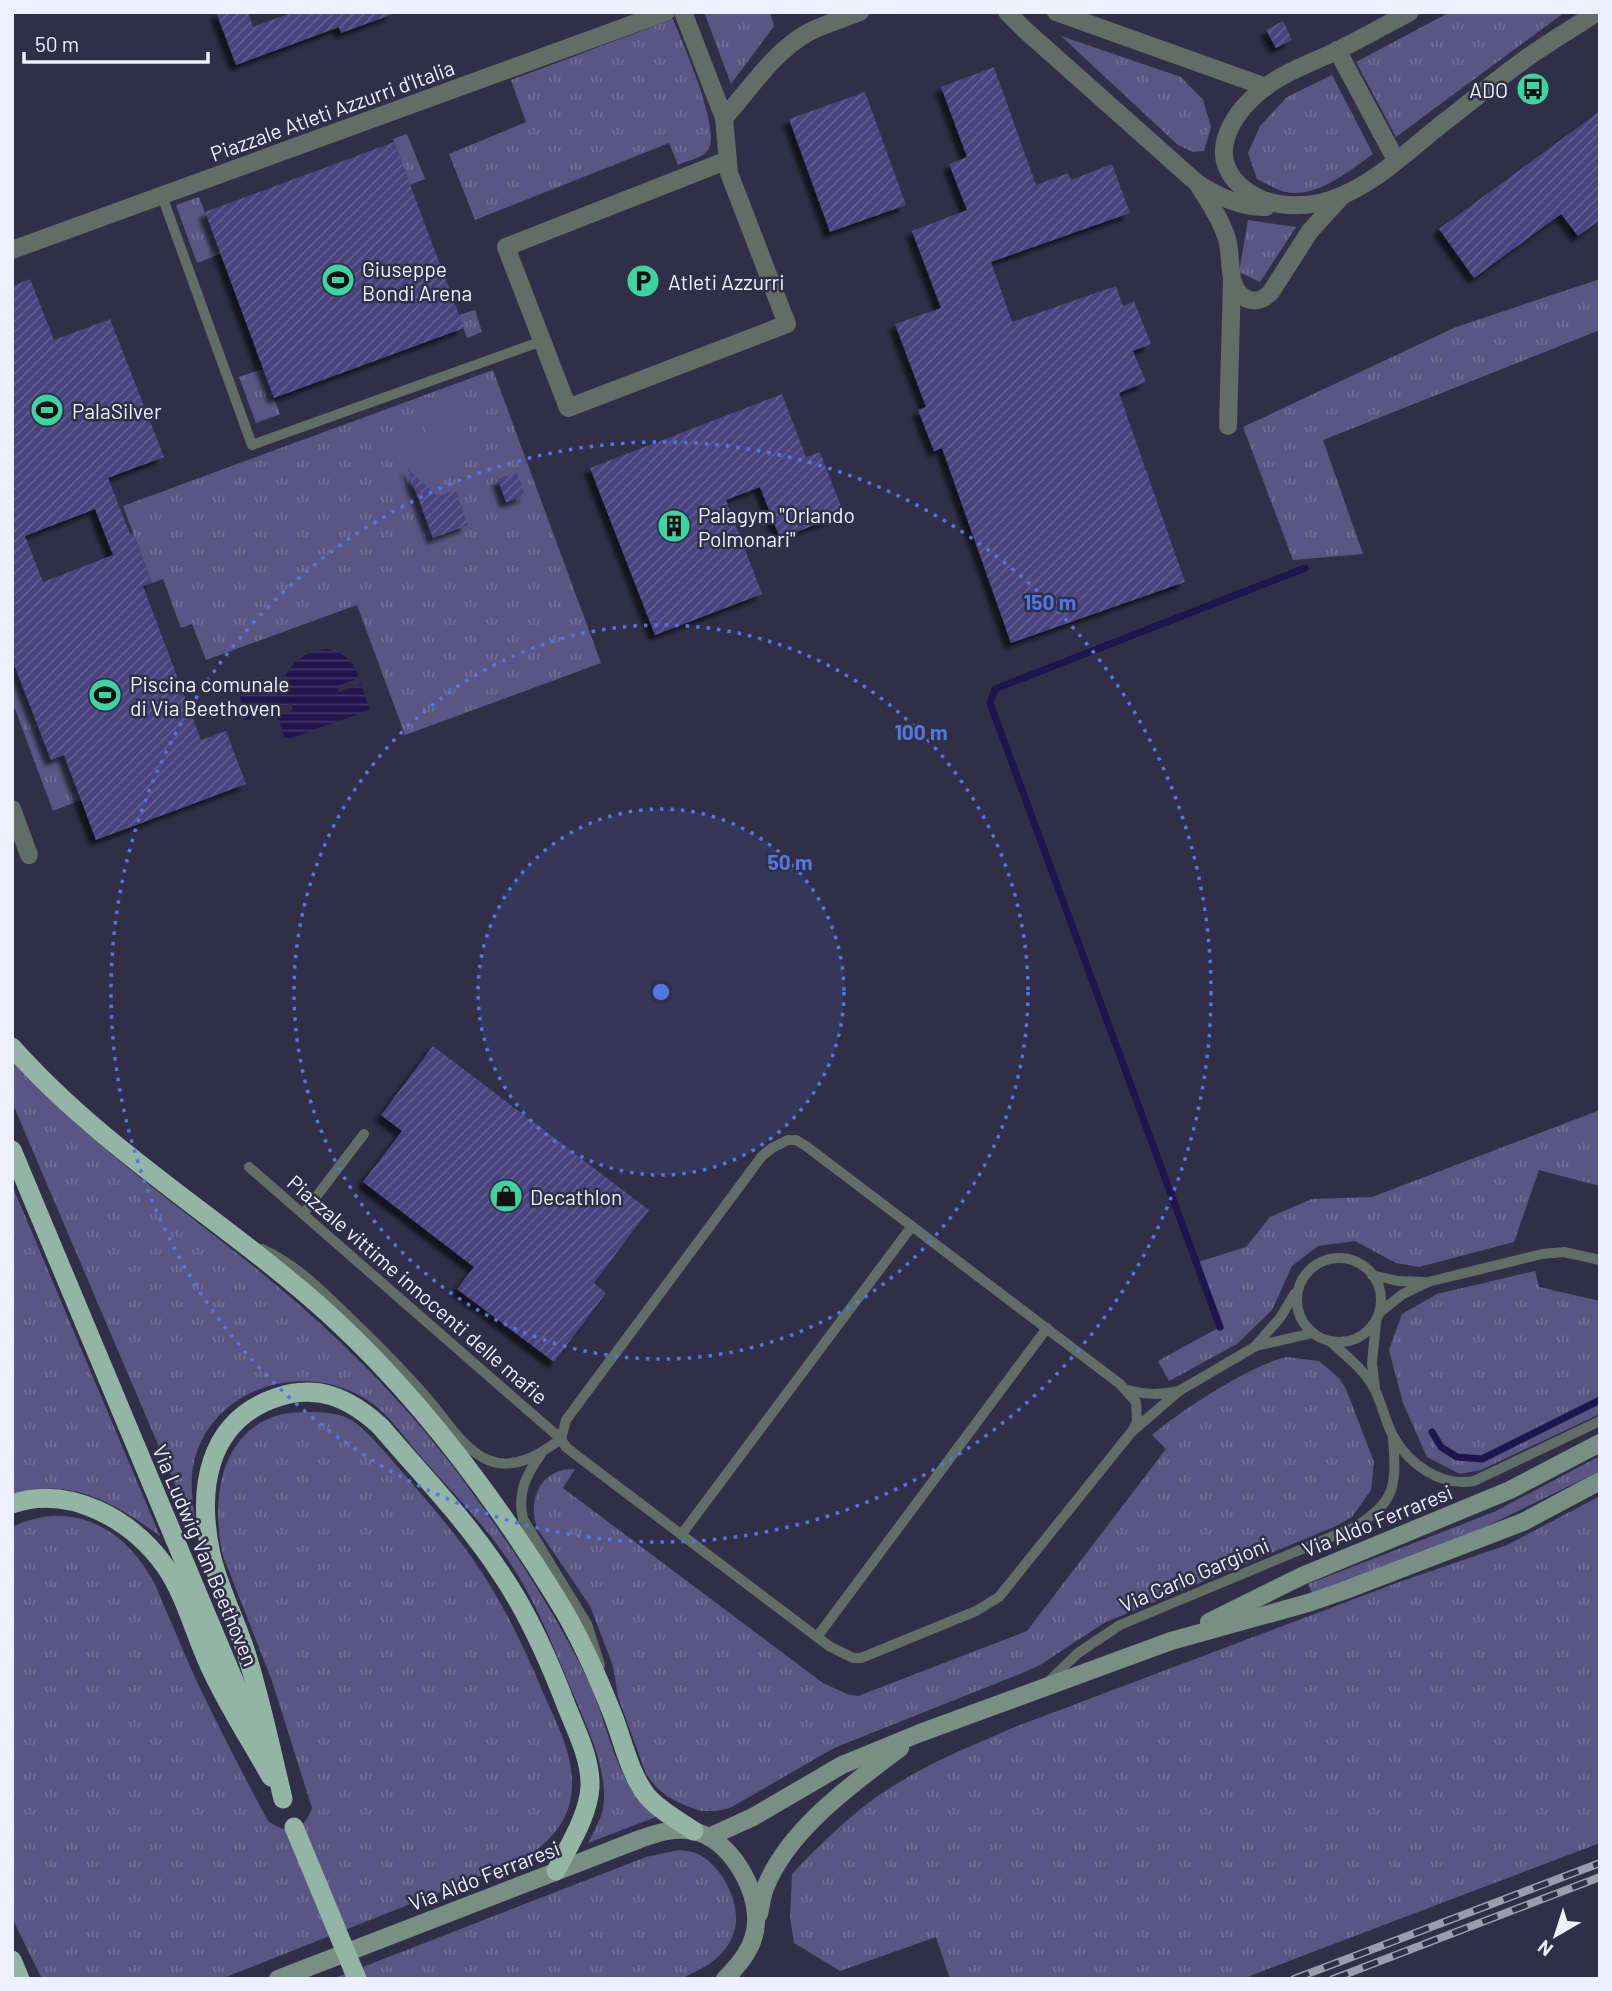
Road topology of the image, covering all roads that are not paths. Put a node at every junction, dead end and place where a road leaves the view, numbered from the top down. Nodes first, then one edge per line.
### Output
1 (666, 12) edge
2 (683, 12) edge
3 (860, 12) edge
4 (1007, 12) edge
5 (1056, 12) edge
6 (1410, 12) edge
7 (1598, 12) edge
8 (1337, 50) junction
9 (1266, 87) junction
10 (724, 118) junction
11 (728, 160) junction
12 (1396, 160) junction
13 (1197, 183) junction
14 (162, 195) junction
15 (1344, 195) junction
16 (1291, 205) junction
17 (12, 250) edge
18 (1232, 280) junction
19 (542, 341) junction
20 (1228, 426) dead end
21 (12, 809) edge
22 (29, 855) dead end
23 (12, 1047) edge
24 (364, 1134) dead end
25 (12, 1150) edge
26 (249, 1167) dead end
27 (303, 1214) junction
28 (912, 1226) junction
29 (235, 1238) junction
30 (1600, 1260) edge
31 (1372, 1275) junction
32 (1428, 1282) junction
33 (1298, 1289) junction
34 (1378, 1316) junction
35 (1047, 1328) junction
36 (1312, 1333) junction
37 (1330, 1342) junction
38 (1256, 1346) junction
39 (1125, 1389) junction
40 (1375, 1389) junction
41 (1178, 1391) junction
42 (1600, 1421) edge
43 (1133, 1430) junction
44 (1393, 1436) junction
45 (561, 1439) junction
46 (1600, 1443) edge
47 (541, 1454) junction
48 (1600, 1481) edge
49 (12, 1504) edge
50 (681, 1535) junction
51 (817, 1637) junction
52 (1171, 1641) junction
53 (1041, 1689) junction
54 (604, 1696) junction
55 (920, 1733) junction
56 (283, 1799) junction
57 (702, 1834) junction
58 (556, 1871) junction
59 (756, 1924) junction
60 (12, 1960) edge
61 (20, 1979) edge
62 (278, 1979) edge
63 (357, 1979) edge
64 (725, 1979) edge

1 - 14 street, Piazzale Atleti Azzurri d'Italia
2 - 10 street
3 - 10 street
4 - 13 street
5 - 9 street
6 - 8 street
7 - 12 street
8 - 9 street
8 - 12 street
9 - 16 street
10 - 11 street
11 - 19 street
11 - 19 street
12 - 15 street
13 - 16 street
13 - 18 street
14 - 17 street, Piazzale Atleti Azzurri d'Italia
14 - 19 lane
15 - 16 street
15 - 18 street
18 - 20 street
21 - 22 street
23 - 29 highway
24 - 27 lane
25 - 56 highway, Via Ludwig Van Beethoven
26 - 27 lane, Piazzale vittime innocenti delle mafie
27 - 45 lane, Piazzale vittime innocenti delle mafie
28 - 35 lane, Piazzale vittime innocenti delle mafie
28 - 45 lane, Piazzale vittime innocenti delle mafie
28 - 50 lane
29 - 47 lane
29 - 54 highway
30 - 32 lane
31 - 32 lane
31 - 33 lane
31 - 34 lane, Via Carlo Gargioni
32 - 34 lane
33 - 36 lane
33 - 38 lane
34 - 37 lane
34 - 40 lane, Via Carlo Gargioni
35 - 39 lane, Piazzale vittime innocenti delle mafie
35 - 51 lane
36 - 37 lane, Via Carlo Gargioni
36 - 38 lane
37 - 40 lane, Via Carlo Gargioni
38 - 41 lane
39 - 41 lane
39 - 43 lane
40 - 44 lane, Via Carlo Gargioni
41 - 43 lane, Piazzale vittime innocenti delle mafie
42 - 44 lane, Via Carlo Gargioni
43 - 51 lane, Piazzale vittime innocenti delle mafie
44 - 53 lane, Via Carlo Gargioni
45 - 47 lane, Piazzale vittime innocenti delle mafie
45 - 50 lane, Piazzale vittime innocenti delle mafie
46 - 52 main road, Via Aldo Ferraresi
47 - 54 lane
48 - 52 main road, Via Aldo Ferraresi
49 - 56 highway
50 - 51 lane, Piazzale vittime innocenti delle mafie
52 - 53 main road, Via Aldo Ferraresi
53 - 55 main road, Via Aldo Ferraresi
54 - 57 highway
55 - 57 main road, Via Aldo Ferraresi
55 - 59 main road, Via Aldo Ferraresi
56 - 58 highway
56 - 63 highway, Via Ludwig Van Beethoven, bridge
57 - 58 main road, Via Aldo Ferraresi
57 - 59 main road
58 - 62 main road, Via Aldo Ferraresi
59 - 64 main road, Via Aldo Ferraresi
60 - 61 highway

